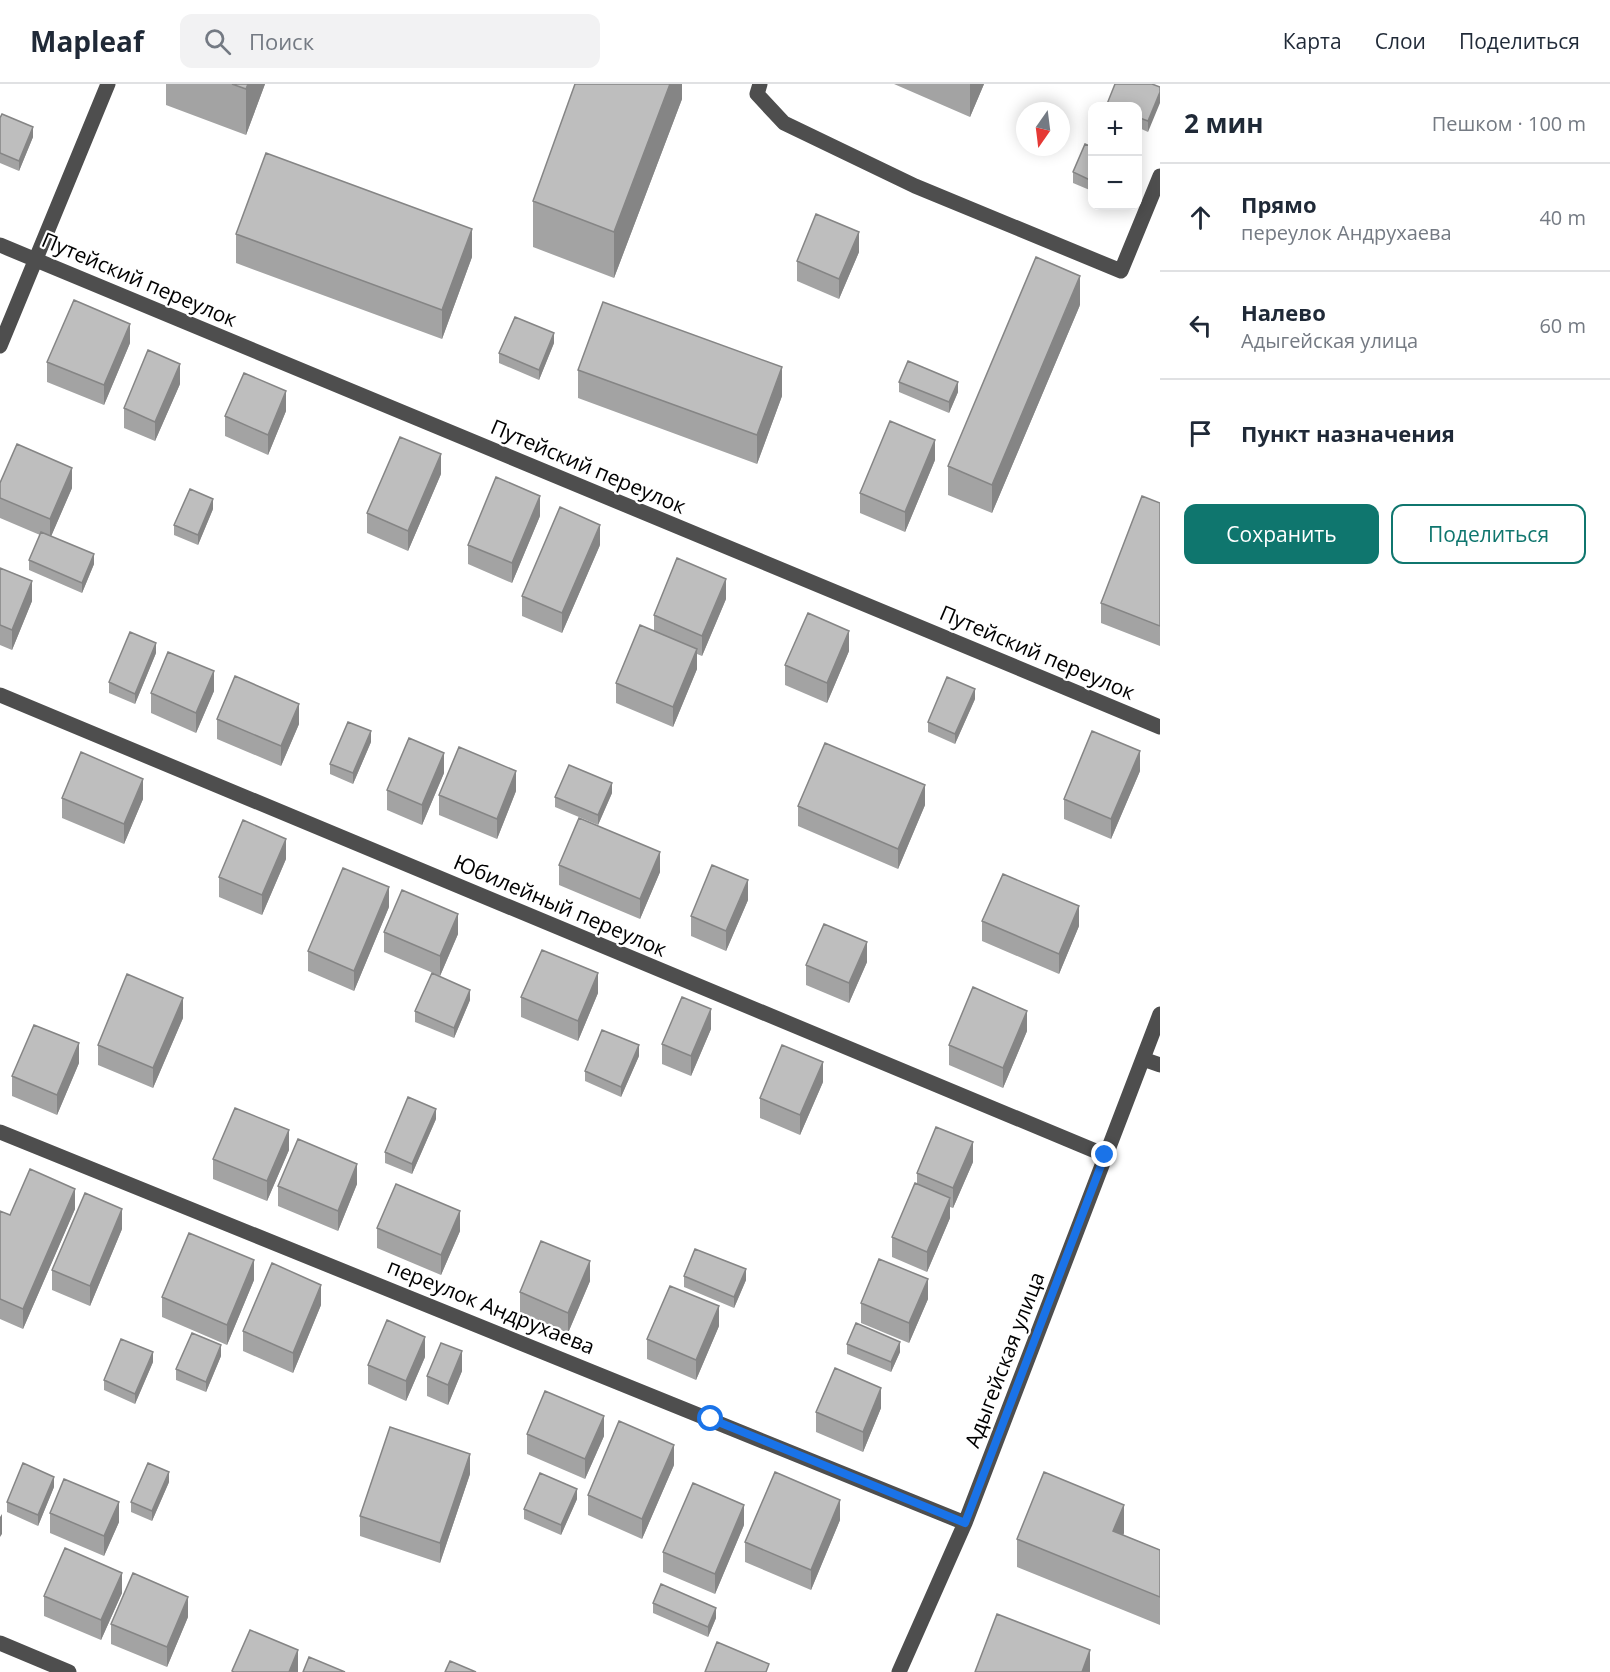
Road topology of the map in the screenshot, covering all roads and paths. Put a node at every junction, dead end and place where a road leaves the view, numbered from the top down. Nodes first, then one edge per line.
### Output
1 (108, 84) edge
2 (760, 84) edge
3 (1160, 176) edge
4 (0, 245) edge
5 (35, 260) junction
6 (0, 346) edge
7 (0, 695) edge
8 (1160, 727) edge
9 (1160, 1014) edge
10 (1143, 1059) junction
11 (1160, 1065) edge
12 (0, 1132) edge
13 (1105, 1155) junction
14 (965, 1523) junction
15 (0, 1643) edge
16 (69, 1672) edge
17 (898, 1672) edge

1 - 5 street
2 - 3 street
4 - 5 street, Путейский переулок
5 - 6 street
5 - 8 street, Путейский переулок
7 - 13 street, Юбилейный переулок
9 - 10 street, Адыгейская улица
10 - 11 street
10 - 13 street, Адыгейская улица
12 - 14 street, переулок Андрухаева
13 - 14 street, Адыгейская улица
14 - 17 street, Адыгейская улица
15 - 16 street

